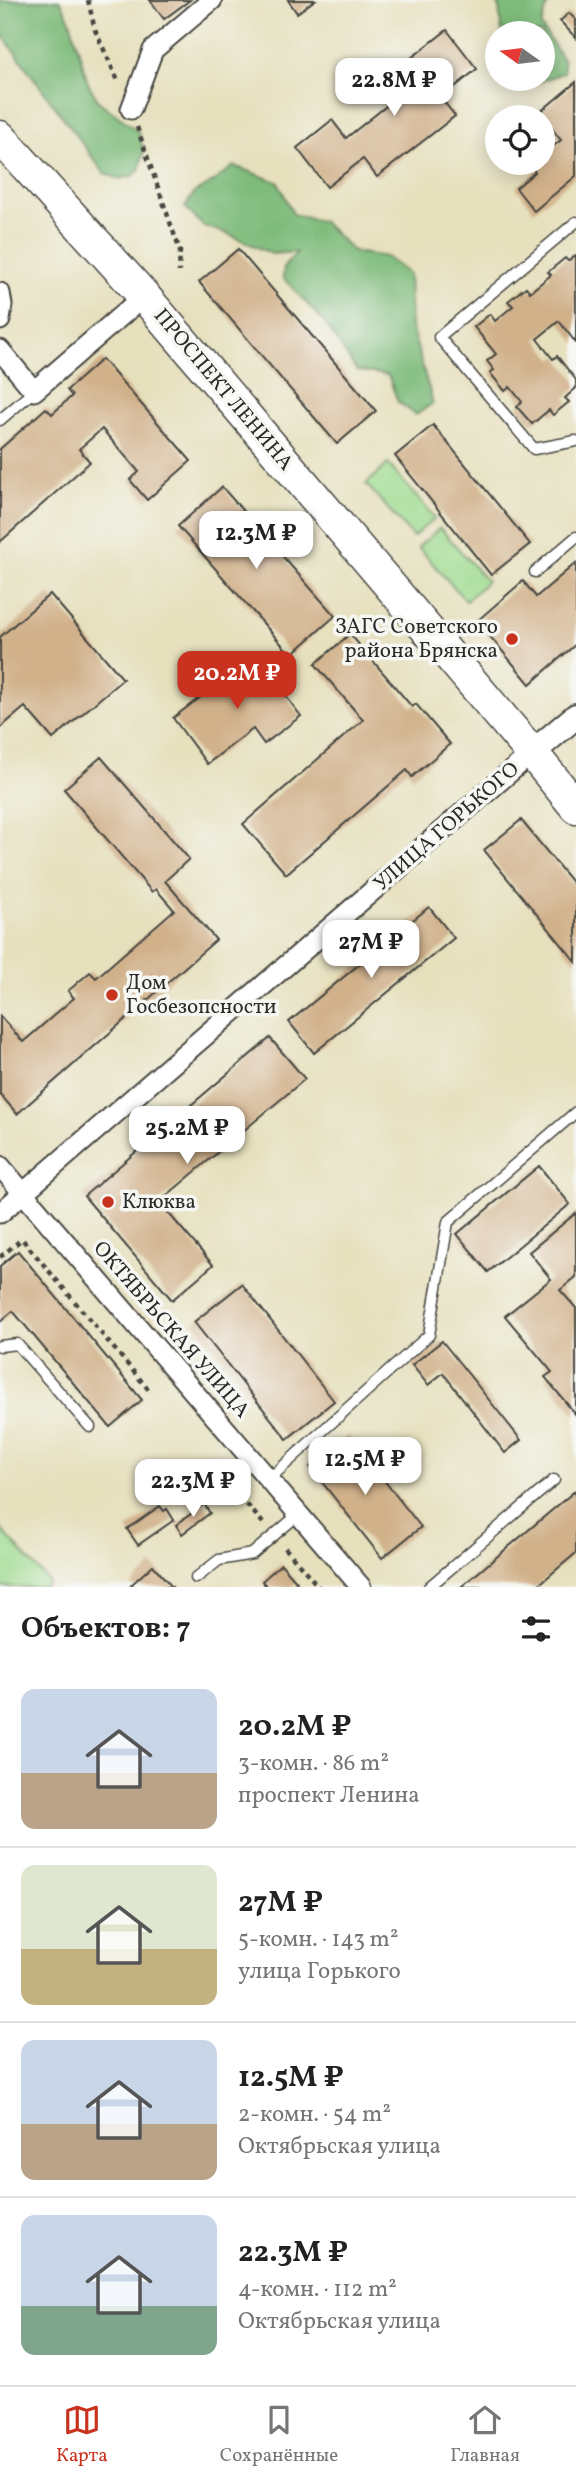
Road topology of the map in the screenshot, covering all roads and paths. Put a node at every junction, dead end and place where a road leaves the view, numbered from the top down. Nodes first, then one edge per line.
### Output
1 (88, 0) edge
2 (212, 0) edge
3 (131, 109) junction
4 (0, 137) edge
5 (576, 222) edge
6 (179, 272) dead end
7 (0, 293) edge
8 (144, 296) junction
9 (0, 320) edge
10 (0, 350) edge
11 (34, 391) junction
12 (0, 420) edge
13 (576, 441) edge
14 (576, 537) edge
15 (535, 572) dead end
16 (576, 716) edge
17 (532, 753) junction
18 (576, 807) edge
19 (576, 1112) edge
20 (0, 1166) edge
21 (23, 1193) junction
22 (0, 1213) edge
23 (0, 1257) edge
24 (0, 1346) edge
25 (149, 1390) dead end
26 (90, 1427) dead end
27 (269, 1479) junction
28 (554, 1480) dead end
29 (299, 1514) junction
30 (196, 1578) dead end
31 (358, 1586) edge
32 (429, 1587) edge

1 - 3 path
2 - 3 street
3 - 6 path
4 - 8 main road, ПРОСПЕКТ ЛЕНИНА
5 - 13 lane
7 - 9 street
8 - 11 street
8 - 17 main road, ПРОСПЕКТ ЛЕНИНА
10 - 11 street
11 - 12 lane
14 - 15 lane
16 - 17 street, УЛИЦА ГОРЬКОГО
17 - 18 main road, ПРОСПЕКТ ЛЕНИНА
17 - 21 street, УЛИЦА ГОРЬКОГО
19 - 27 lane
20 - 21 street, ОКТЯБРЬСКАЯ УЛИЦА
21 - 22 street, УЛИЦА ГОРЬКОГО
21 - 27 street, ОКТЯБРЬСКАЯ УЛИЦА
23 - 25 path
24 - 26 lane
27 - 29 street, ОКТЯБРЬСКАЯ УЛИЦА
28 - 32 lane
29 - 30 lane
29 - 31 street, ОКТЯБРЬСКАЯ УЛИЦА

